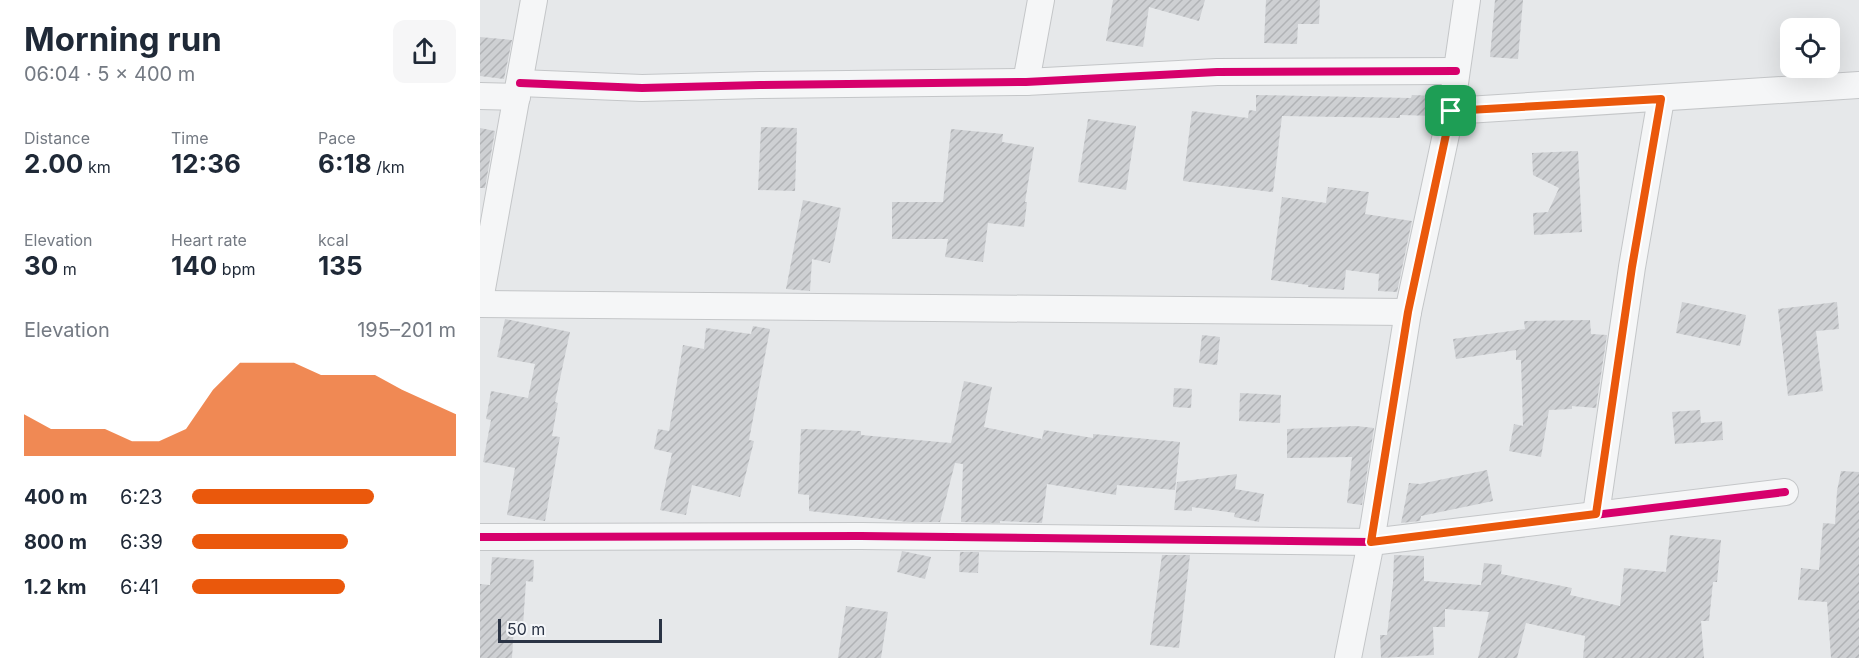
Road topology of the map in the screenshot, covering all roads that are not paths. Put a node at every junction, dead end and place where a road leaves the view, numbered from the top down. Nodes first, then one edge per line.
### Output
1 (534, 0) edge
2 (1041, 0) edge
3 (1467, 0) edge
4 (1456, 71) junction
5 (1026, 82) junction
6 (1859, 85) edge
7 (518, 90) junction
8 (480, 96) edge
9 (1661, 99) junction
10 (1451, 111) junction
11 (480, 302) edge
12 (1408, 312) junction
13 (1785, 492) dead end
14 (1596, 514) junction
15 (480, 537) edge
16 (1371, 542) junction
17 (1348, 658) edge

1 - 7 street
2 - 5 street
3 - 4 street
4 - 5 street
4 - 10 street
5 - 7 street
6 - 9 street
7 - 8 street
7 - 11 street
9 - 10 street
9 - 14 street
10 - 12 street
11 - 12 street
12 - 16 street
13 - 14 street
14 - 16 street
15 - 16 street
16 - 17 street

